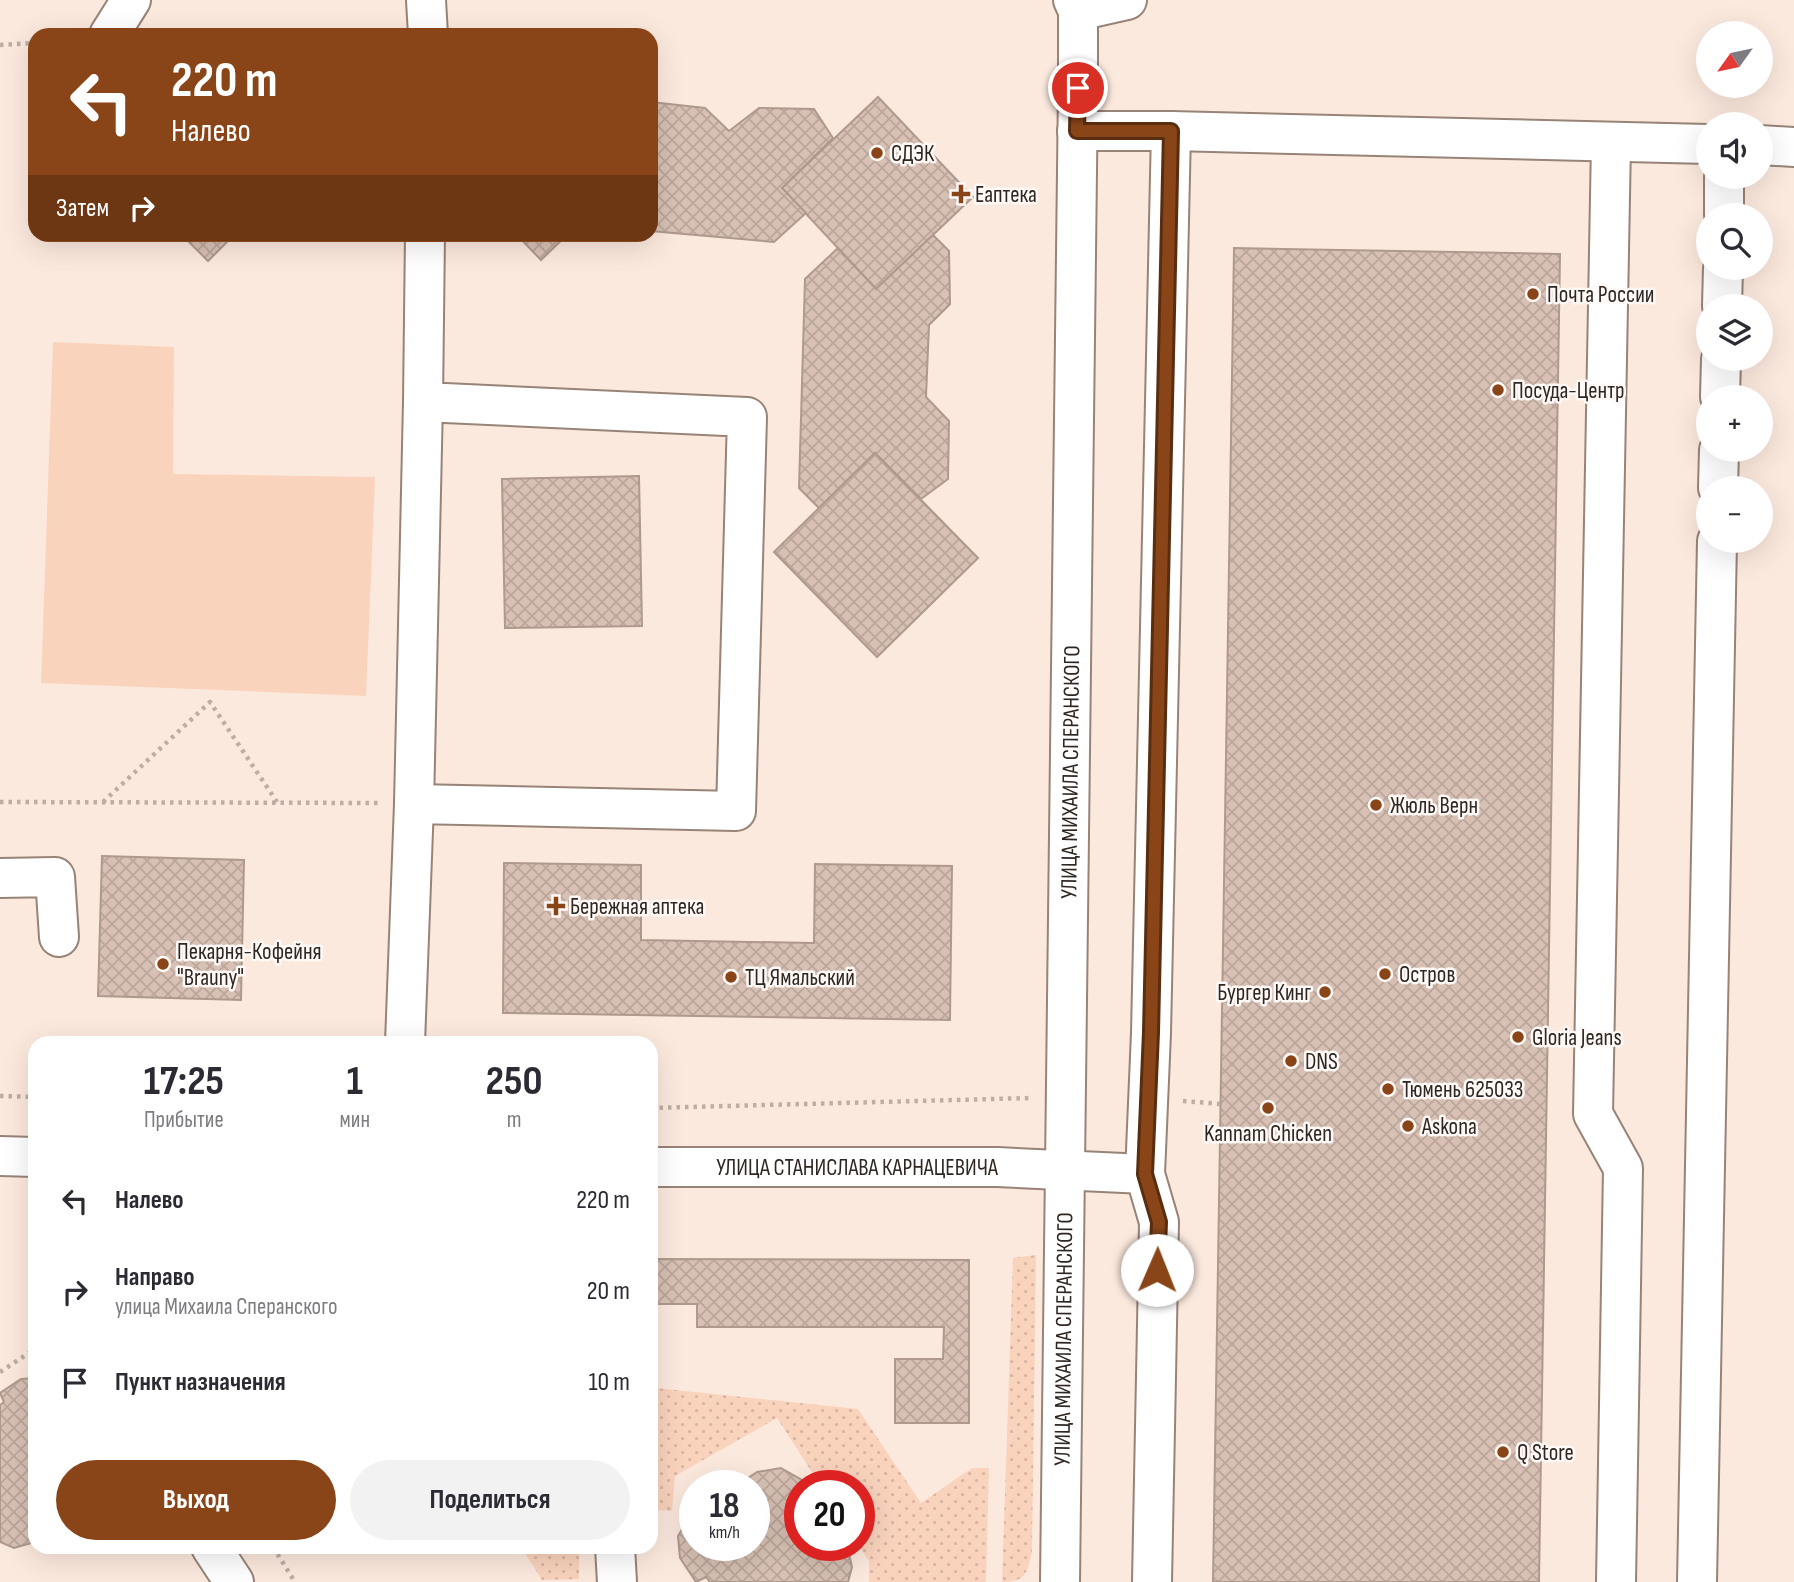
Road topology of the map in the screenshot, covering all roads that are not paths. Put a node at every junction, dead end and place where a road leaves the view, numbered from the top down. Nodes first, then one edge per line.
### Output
1 (131, 0) edge
2 (426, 0) edge
3 (1127, 0) edge
4 (1076, 5) edge
5 (113, 28) edge
6 (428, 28) edge
7 (1077, 131) junction
8 (1171, 131) junction
9 (1611, 143) junction
10 (1696, 144) edge
11 (1773, 146) edge
12 (1794, 147) edge
13 (425, 242) edge
14 (424, 402) junction
15 (1717, 553) edge
16 (414, 804) junction
17 (0, 878) edge
18 (59, 937) dead end
19 (405, 1036) edge
20 (0, 1156) edge
21 (28, 1157) edge
22 (658, 1167) edge
23 (1064, 1169) junction
24 (1145, 1174) junction
25 (216, 1554) edge
26 (615, 1554) edge
27 (234, 1582) edge
28 (617, 1582) edge
29 (1060, 1582) edge
30 (1152, 1582) edge
31 (1616, 1582) edge
32 (1697, 1582) edge

1 - 5 street
2 - 6 street
3 - 4 street, УЛИЦА МИХАИЛА СПЕРАНСКОГО
4 - 7 street, УЛИЦА МИХАИЛА СПЕРАНСКОГО
7 - 8 street
7 - 23 street, УЛИЦА МИХАИЛА СПЕРАНСКОГО
8 - 9 street
8 - 24 street
9 - 10 street
9 - 31 street
11 - 12 street
13 - 14 street
14 - 16 street
14 - 16 street
15 - 32 street
16 - 19 street
17 - 18 street
20 - 21 street
22 - 23 street, УЛИЦА СТАНИСЛАВА КАРНАЦЕВИЧА
23 - 24 street, УЛИЦА СТАНИСЛАВА КАРНАЦЕВИЧА
23 - 29 street, УЛИЦА МИХАИЛА СПЕРАНСКОГО
24 - 30 street
25 - 27 street
26 - 28 street

